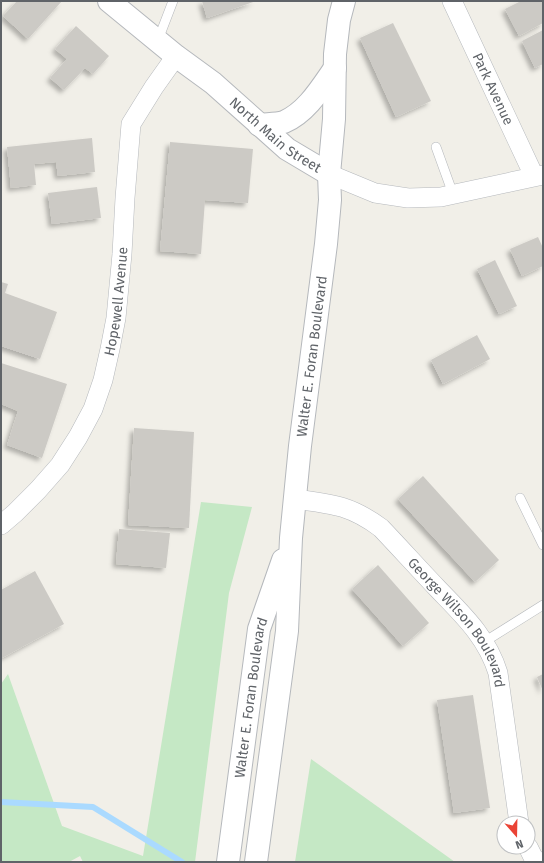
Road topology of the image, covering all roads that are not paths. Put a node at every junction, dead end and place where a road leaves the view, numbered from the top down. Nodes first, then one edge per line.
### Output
1 (109, 1) edge
2 (173, 1) edge
3 (344, 1) edge
4 (452, 1) edge
5 (158, 40) junction
6 (176, 56) junction
7 (335, 68) junction
8 (259, 125) junction
9 (436, 147) dead end
10 (329, 174) junction
11 (539, 176) edge
12 (453, 194) junction
13 (520, 498) dead end
14 (295, 500) junction
15 (1, 524) edge
16 (291, 538) junction
17 (543, 545) edge
18 (543, 605) edge
19 (484, 642) junction
20 (519, 815) edge
21 (228, 862) edge
22 (256, 862) edge

1 - 5 street, North Main Street
2 - 5 lane
3 - 7 street
4 - 11 street, Park Avenue
5 - 6 street, North Main Street
6 - 8 street, North Main Street
6 - 15 street, Hopewell Avenue
7 - 8 street
7 - 10 street
8 - 10 street, North Main Street
9 - 12 lane
10 - 12 street, North Main Street
10 - 14 street, Walter E. Foran Boulevard
11 - 12 street, North Main Street
13 - 17 lane
14 - 16 street, Walter E. Foran Boulevard
14 - 19 street, George Wilson Boulevard
16 - 21 street, Walter E. Foran Boulevard
16 - 22 street, Walter E. Foran Boulevard
18 - 19 lane
19 - 20 street, George Wilson Boulevard

